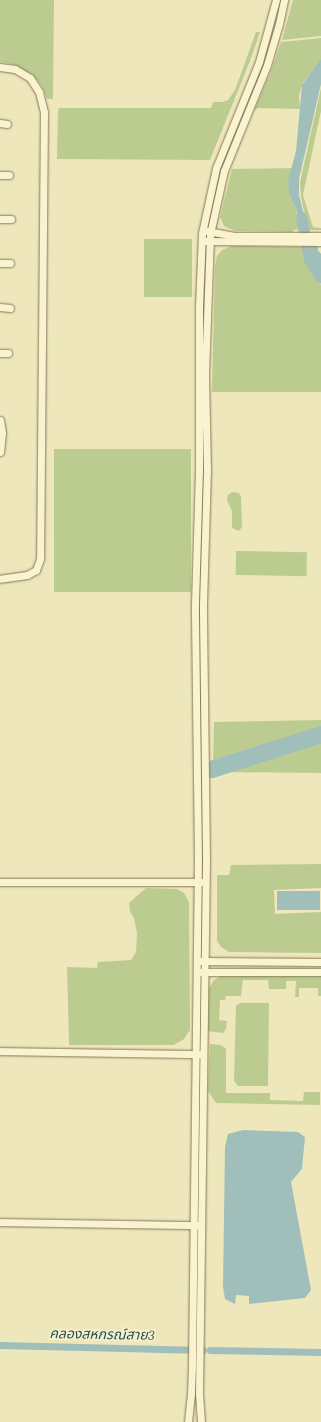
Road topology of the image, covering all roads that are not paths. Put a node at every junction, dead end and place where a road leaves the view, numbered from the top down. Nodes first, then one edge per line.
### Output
1 (276, 0) edge
2 (284, 0) edge
3 (0, 67) edge
4 (9, 174) dead end
5 (0, 175) edge
6 (0, 219) edge
7 (11, 219) dead end
8 (203, 230) junction
9 (211, 231) junction
10 (299, 239) junction
11 (319, 239) edge
12 (202, 241) junction
13 (210, 242) junction
14 (0, 263) edge
15 (10, 263) dead end
16 (0, 308) edge
17 (10, 308) dead end
18 (0, 353) edge
19 (8, 353) dead end
20 (0, 420) edge
21 (0, 452) edge
22 (0, 578) edge
23 (0, 882) edge
24 (198, 882) junction
25 (205, 882) junction
26 (197, 961) junction
27 (204, 961) junction
28 (321, 962) edge
29 (196, 972) junction
30 (204, 972) junction
31 (321, 972) edge
32 (0, 1051) edge
33 (196, 1054) junction
34 (203, 1054) junction
35 (0, 1222) edge
36 (194, 1225) junction
37 (202, 1225) junction
38 (201, 1421) edge
39 (188, 1422) edge

1 - 8 street
2 - 9 street
3 - 22 street
4 - 5 street
6 - 7 street
8 - 9 street
8 - 12 street
9 - 10 street
9 - 13 street
10 - 11 street
10 - 13 street
12 - 13 street
12 - 24 street
13 - 25 street
14 - 15 street
16 - 17 street
18 - 19 street
20 - 21 street
23 - 24 street
24 - 25 street
24 - 26 street
25 - 27 street
26 - 27 street
26 - 29 street
27 - 28 street
27 - 30 street
29 - 30 street
29 - 33 street
30 - 31 street
30 - 34 street
32 - 33 street
33 - 34 street
33 - 36 street
34 - 37 street
35 - 36 street
36 - 37 street
36 - 39 street
37 - 38 street
38 - 39 street

